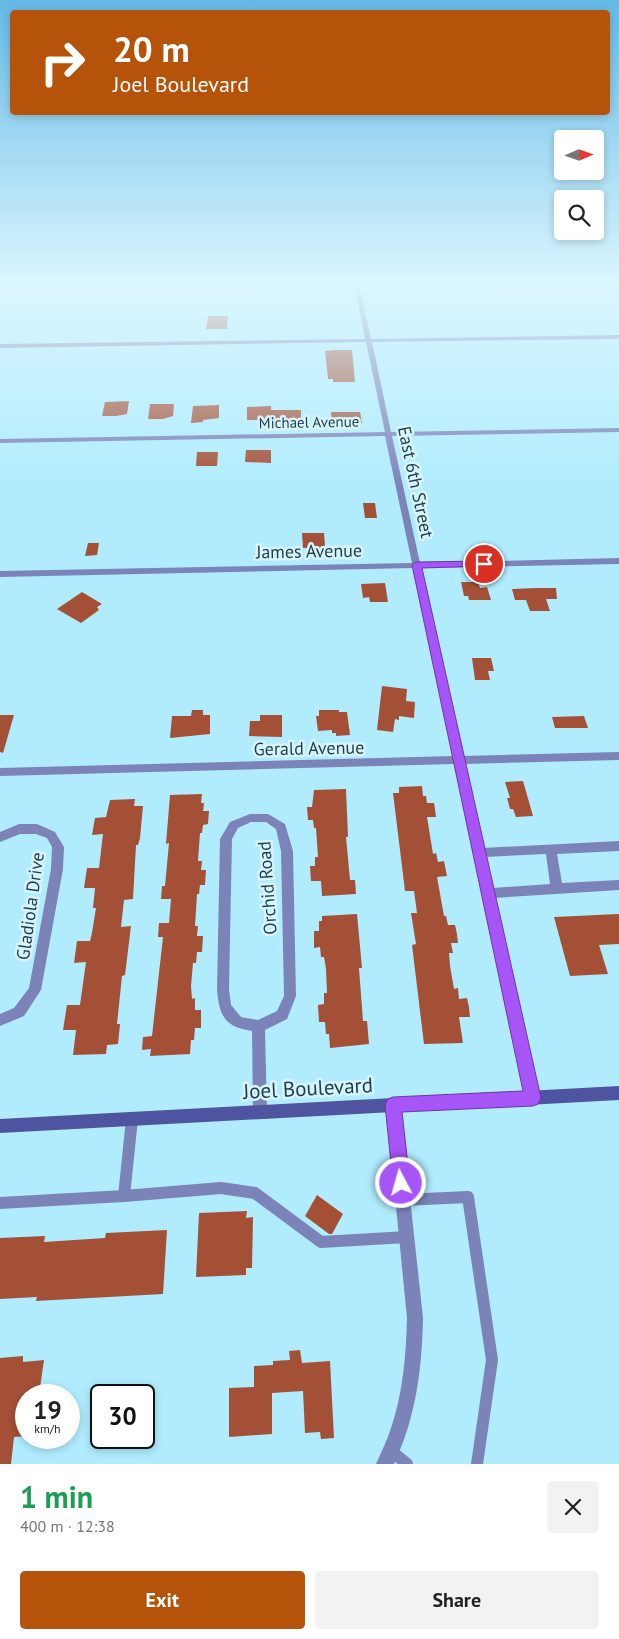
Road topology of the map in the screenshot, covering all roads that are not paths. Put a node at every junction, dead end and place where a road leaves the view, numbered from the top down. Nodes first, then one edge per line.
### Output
1 (371, 351) edge
2 (619, 430) edge
3 (389, 434) junction
4 (0, 441) edge
5 (619, 561) edge
6 (416, 565) junction
7 (0, 574) edge
8 (619, 756) edge
9 (458, 760) junction
10 (0, 772) edge
11 (0, 837) edge
12 (619, 846) edge
13 (551, 849) junction
14 (478, 853) junction
15 (619, 885) edge
16 (557, 889) junction
17 (487, 894) junction
18 (0, 1020) edge
19 (258, 1026) junction
20 (619, 1094) edge
21 (533, 1098) junction
22 (393, 1105) junction
23 (260, 1112) junction
24 (132, 1119) junction
25 (0, 1126) edge
26 (124, 1196) junction
27 (403, 1200) junction
28 (0, 1204) edge
29 (406, 1237) junction
30 (388, 1458) edge
31 (407, 1464) edge
32 (477, 1464) edge

1 - 3 street, East 6th Street
2 - 3 street, Michael Avenue
3 - 4 street, Michael Avenue
3 - 6 street, East 6th Street
5 - 6 street, James Avenue
6 - 7 street, James Avenue
6 - 9 street, East 6th Street
8 - 9 street, Gerald Avenue
9 - 10 street, Gerald Avenue
9 - 14 street, East 6th Street
11 - 18 street, Gladiola Drive
12 - 13 street
13 - 14 street
13 - 16 street
14 - 17 street, East 6th Street
15 - 16 street
16 - 17 street
17 - 21 street, East 6th Street
19 - 19 street, Orchid Road
19 - 23 street
20 - 21 main road, Joel Boulevard
21 - 22 main road, Joel Boulevard
22 - 23 main road, Joel Boulevard
22 - 27 street
23 - 24 main road, Joel Boulevard
24 - 25 main road, Joel Boulevard
24 - 26 lane
26 - 28 lane
26 - 29 lane
27 - 29 street
27 - 32 lane
29 - 30 street
30 - 31 lane

